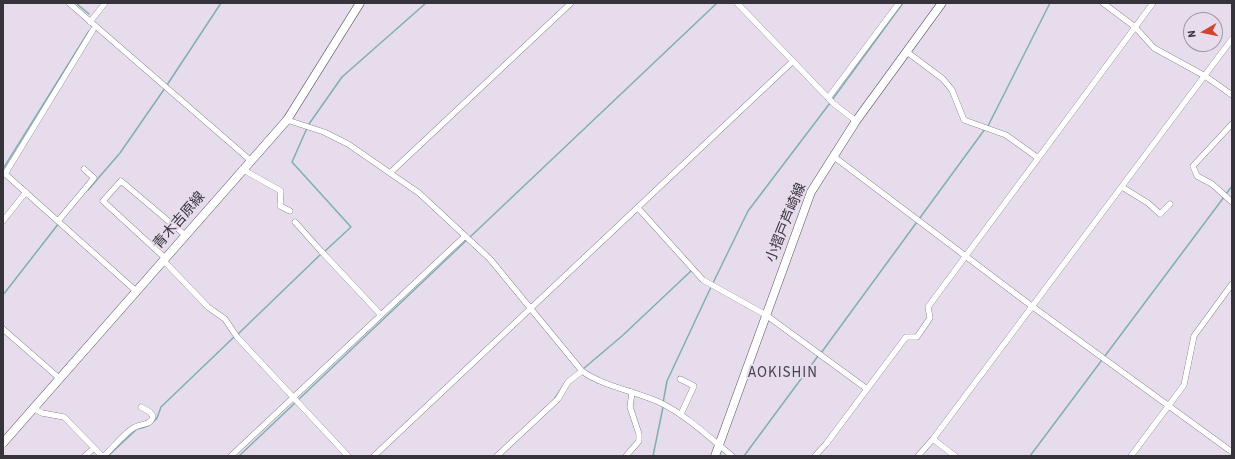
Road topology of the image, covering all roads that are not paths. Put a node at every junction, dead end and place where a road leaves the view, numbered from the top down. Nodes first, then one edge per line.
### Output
1 (69, 3) edge
2 (105, 3) edge
3 (360, 3) edge
4 (571, 3) edge
5 (737, 3) edge
6 (899, 3) edge
7 (942, 3) edge
8 (1103, 3) edge
9 (1153, 3) edge
10 (90, 22) junction
11 (1135, 27) junction
12 (93, 30) dead end
13 (1232, 39) edge
14 (907, 52) junction
15 (792, 62) junction
16 (1205, 76) junction
17 (1232, 95) edge
18 (828, 98) junction
19 (287, 120) junction
20 (856, 121) junction
21 (1232, 124) edge
22 (833, 156) junction
23 (1038, 158) junction
24 (250, 160) junction
25 (84, 169) dead end
26 (242, 169) junction
27 (4, 173) edge
28 (390, 174) junction
29 (1122, 188) junction
30 (26, 192) junction
31 (1232, 202) edge
32 (1170, 204) dead end
33 (638, 208) junction
34 (290, 211) dead end
35 (3, 221) edge
36 (58, 221) junction
37 (295, 222) dead end
38 (185, 235) junction
39 (466, 236) junction
40 (966, 256) junction
41 (164, 259) junction
42 (1232, 284) edge
43 (136, 291) junction
44 (1033, 306) junction
45 (530, 308) junction
46 (381, 315) junction
47 (766, 315) junction
48 (3, 329) edge
49 (582, 371) junction
50 (59, 378) junction
51 (680, 379) dead end
52 (867, 389) junction
53 (632, 392) junction
54 (293, 399) junction
55 (1168, 405) junction
56 (33, 408) junction
57 (141, 408) dead end
58 (681, 414) junction
59 (933, 439) junction
60 (3, 443) edge
61 (719, 445) junction
62 (94, 448) junction
63 (1232, 452) edge
64 (85, 456) edge
65 (103, 456) edge
66 (231, 456) edge
67 (348, 456) edge
68 (374, 456) edge
69 (497, 456) edge
70 (626, 456) edge
71 (715, 456) edge
72 (732, 456) edge
73 (815, 456) edge
74 (918, 456) edge
75 (955, 456) edge
76 (1131, 456) edge

1 - 10 street
2 - 10 street
3 - 19 main road, 青木吉原線
4 - 28 street
5 - 15 street
6 - 18 street
7 - 14 main road, 小摺戸芦崎線
8 - 11 street
9 - 11 street
10 - 24 street
11 - 16 street
11 - 23 street
12 - 27 street
13 - 16 street
14 - 20 main road, 小摺戸芦崎線
14 - 23 street
15 - 18 street
15 - 33 street
16 - 17 street
16 - 29 street
18 - 20 street
19 - 24 main road, 青木吉原線
19 - 28 street
20 - 22 main road, 小摺戸芦崎線
21 - 31 street
22 - 40 street
22 - 47 main road, 小摺戸芦崎線
23 - 40 street
24 - 26 main road, 青木吉原線
25 - 36 street
26 - 34 street
26 - 38 main road, 青木吉原線
27 - 30 street
28 - 39 street
29 - 32 street
29 - 44 street
30 - 35 street
30 - 36 street
33 - 45 street
33 - 47 street
36 - 43 street
37 - 46 street
38 - 41 main road, 青木吉原線
38 - 41 street
39 - 45 street
39 - 46 street
40 - 44 street
40 - 52 street
41 - 43 main road, 青木吉原線
41 - 54 street
42 - 55 street
43 - 50 main road, 青木吉原線
44 - 55 street
44 - 59 street
45 - 49 street
45 - 68 street
46 - 54 street
47 - 52 street
47 - 61 main road, 小摺戸芦崎線
48 - 50 street
49 - 53 street
49 - 69 street
50 - 56 main road, 青木吉原線
51 - 58 street
52 - 73 street
53 - 58 street
53 - 70 street
54 - 66 street
54 - 67 street
55 - 63 street
55 - 76 street
56 - 60 main road, 青木吉原線
56 - 62 street
57 - 65 street
58 - 61 street
59 - 74 street
59 - 75 street
61 - 71 main road, 小摺戸芦崎線
61 - 72 street
62 - 64 street
62 - 65 street

